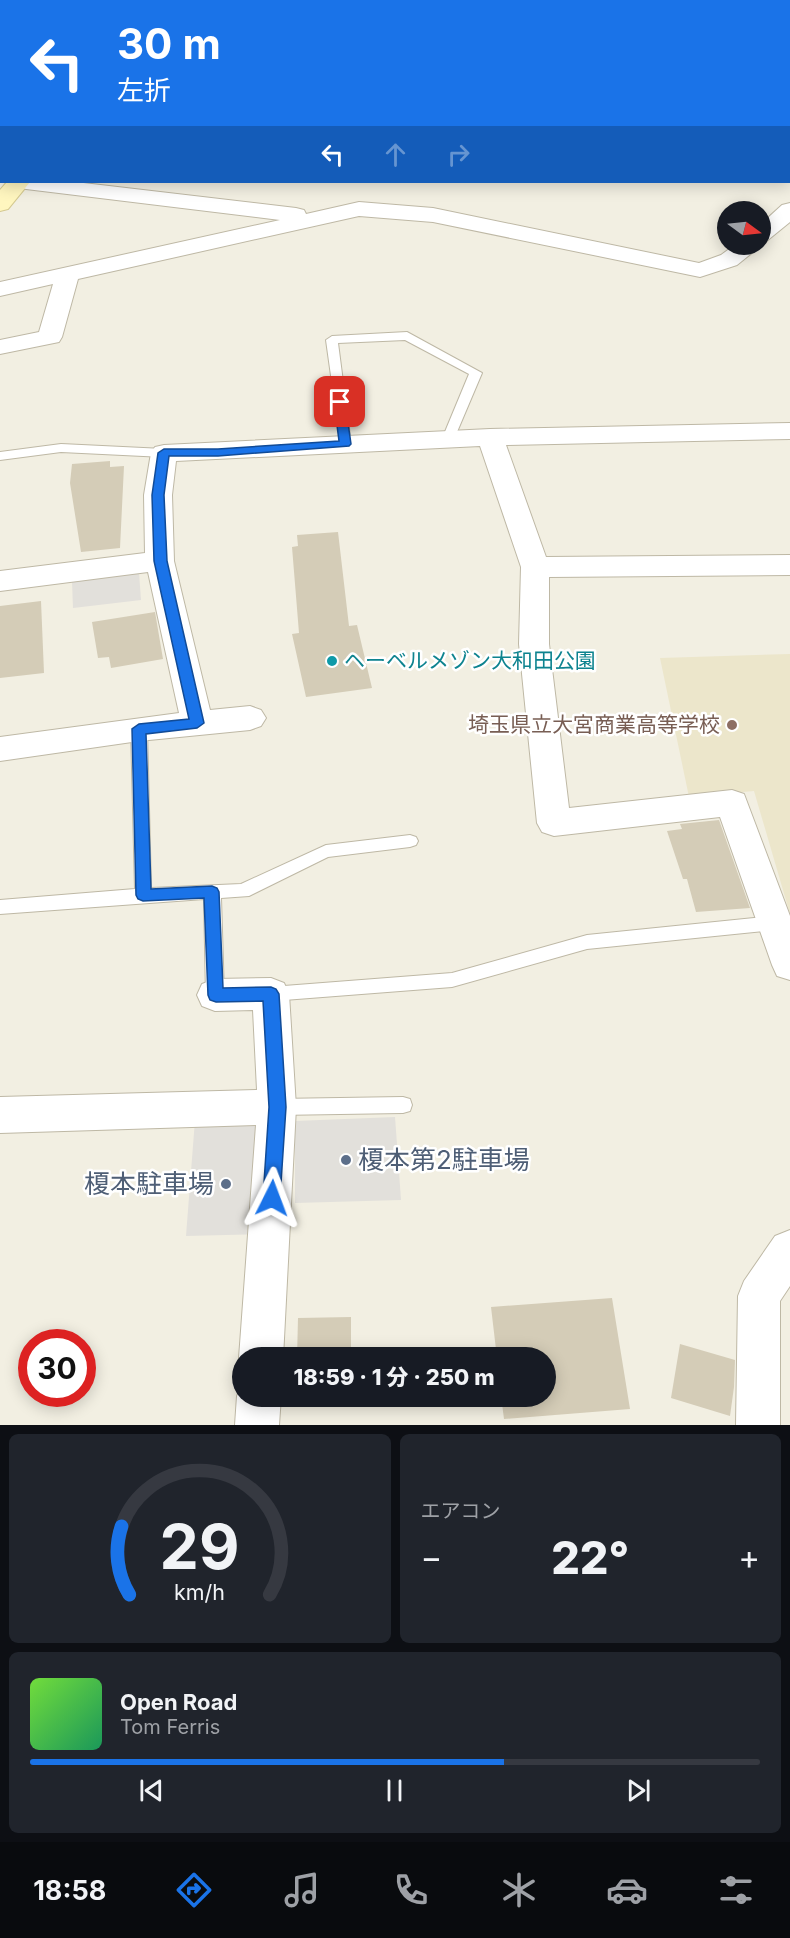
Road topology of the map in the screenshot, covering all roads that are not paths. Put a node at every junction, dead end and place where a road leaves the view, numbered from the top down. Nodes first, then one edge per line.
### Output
1 (18, 183) edge
2 (34, 183) edge
3 (0, 204) edge
4 (790, 210) edge
5 (320, 218) junction
6 (771, 227) edge
7 (736, 255) edge
8 (67, 275) junction
9 (0, 289) edge
10 (0, 346) edge
11 (790, 431) edge
12 (490, 437) junction
13 (448, 439) junction
14 (345, 444) junction
15 (164, 453) junction
16 (0, 456) edge
17 (160, 561) junction
18 (790, 565) edge
19 (535, 567) junction
20 (0, 581) edge
21 (250, 718) dead end
22 (197, 723) junction
23 (139, 729) junction
24 (0, 749) edge
25 (410, 840) dead end
26 (212, 892) junction
27 (143, 895) junction
28 (0, 907) edge
29 (776, 922) junction
30 (790, 965) edge
31 (271, 994) junction
32 (216, 995) joint
33 (403, 1105) dead end
34 (277, 1107) junction
35 (0, 1115) edge
36 (790, 1250) edge
37 (262, 1347) edge
38 (258, 1407) edge
39 (257, 1425) edge
40 (758, 1425) edge

1 - 3 street
2 - 5 street
4 - 6 street
5 - 7 street
5 - 8 street
8 - 9 street
8 - 10 street
11 - 12 street
12 - 13 street
12 - 19 street
13 - 14 street
13 - 14 lane
14 - 15 street
15 - 16 lane
15 - 17 street
17 - 20 street
17 - 22 street
18 - 19 street
19 - 29 street
21 - 22 street
22 - 23 street
23 - 24 street
23 - 27 lane
25 - 26 lane
26 - 27 lane
26 - 32 lane
27 - 28 lane
29 - 30 street
29 - 31 lane
31 - 32 street
31 - 34 street
33 - 34 lane
34 - 35 street
34 - 37 street
36 - 40 street
38 - 39 street

